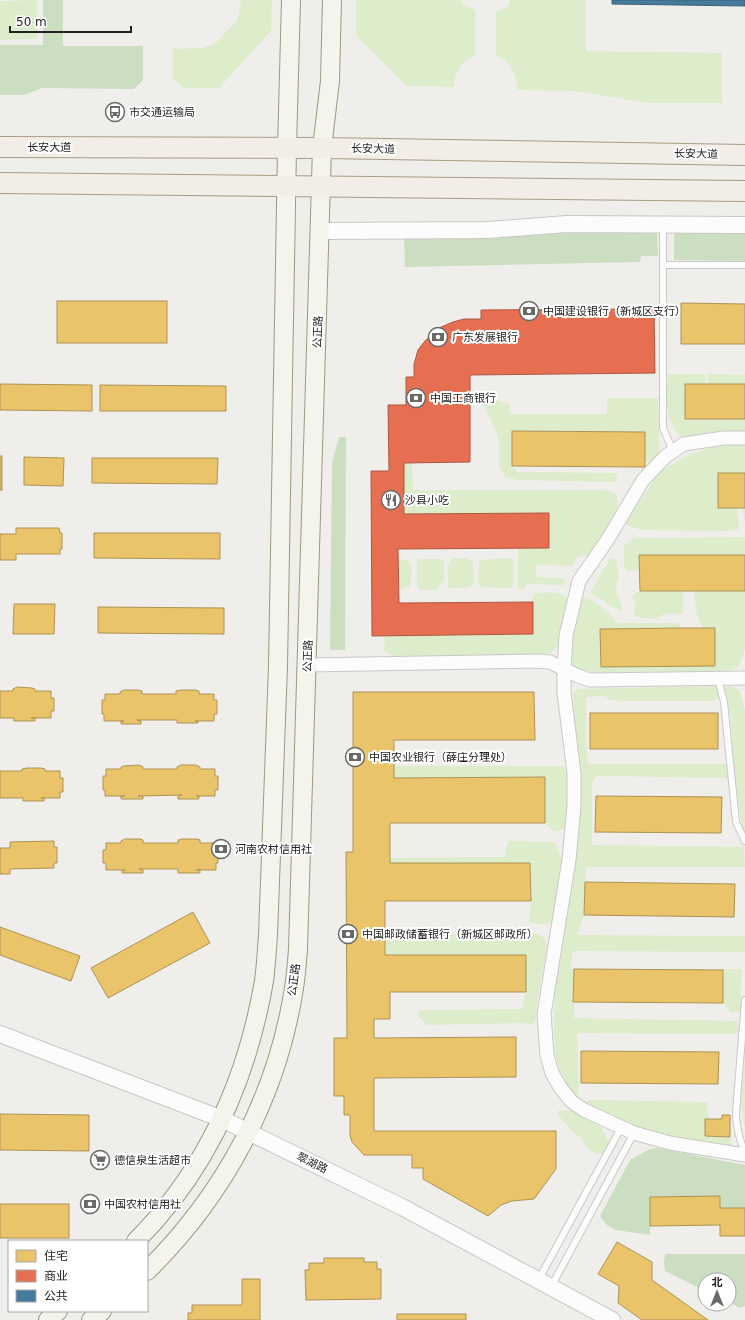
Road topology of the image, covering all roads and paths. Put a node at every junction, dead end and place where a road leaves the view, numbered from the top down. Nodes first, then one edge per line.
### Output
1 (292, 0) edge
2 (332, 0) edge
3 (0, 147) edge
4 (287, 148) junction
5 (322, 148) junction
6 (745, 154) edge
7 (0, 183) edge
8 (286, 186) junction
9 (322, 186) junction
10 (745, 191) edge
11 (663, 225) junction
12 (745, 225) edge
13 (321, 231) junction
14 (664, 265) junction
15 (745, 266) edge
16 (745, 438) edge
17 (673, 451) junction
18 (308, 665) junction
19 (564, 670) junction
20 (718, 678) junction
21 (745, 678) edge
22 (745, 840) edge
23 (745, 1000) edge
24 (0, 1034) edge
25 (222, 1119) junction
26 (621, 1128) junction
27 (249, 1132) junction
28 (634, 1133) junction
29 (745, 1154) edge
30 (137, 1240) edge
31 (148, 1270) edge
32 (544, 1283) junction
33 (57, 1312) edge
34 (101, 1312) edge
35 (48, 1320) edge
36 (91, 1320) edge
37 (612, 1320) edge

1 - 4 main road
2 - 5 main road, 公正路
3 - 4 main road, 长安大道
4 - 5 main road, 长安大道
4 - 8 main road
5 - 6 main road, 长安大道
5 - 9 main road, 公正路
7 - 8 main road
8 - 9 main road
8 - 25 main road
9 - 10 main road
9 - 13 main road, 公正路
11 - 12 street
11 - 13 street
11 - 14 lane
13 - 18 main road, 公正路
14 - 15 lane
14 - 17 lane
16 - 17 street
17 - 19 street
18 - 19 street
18 - 27 main road, 公正路
19 - 20 street
19 - 26 street
20 - 21 street
20 - 22 lane
23 - 29 lane
24 - 25 street, 翠湖路
25 - 27 street, 翠湖路
25 - 30 main road
26 - 28 street
26 - 32 lane
27 - 31 main road, 公正路
27 - 32 street, 翠湖路
28 - 29 street
28 - 32 lane
32 - 37 street, 翠湖路
33 - 35 main road
34 - 36 main road

